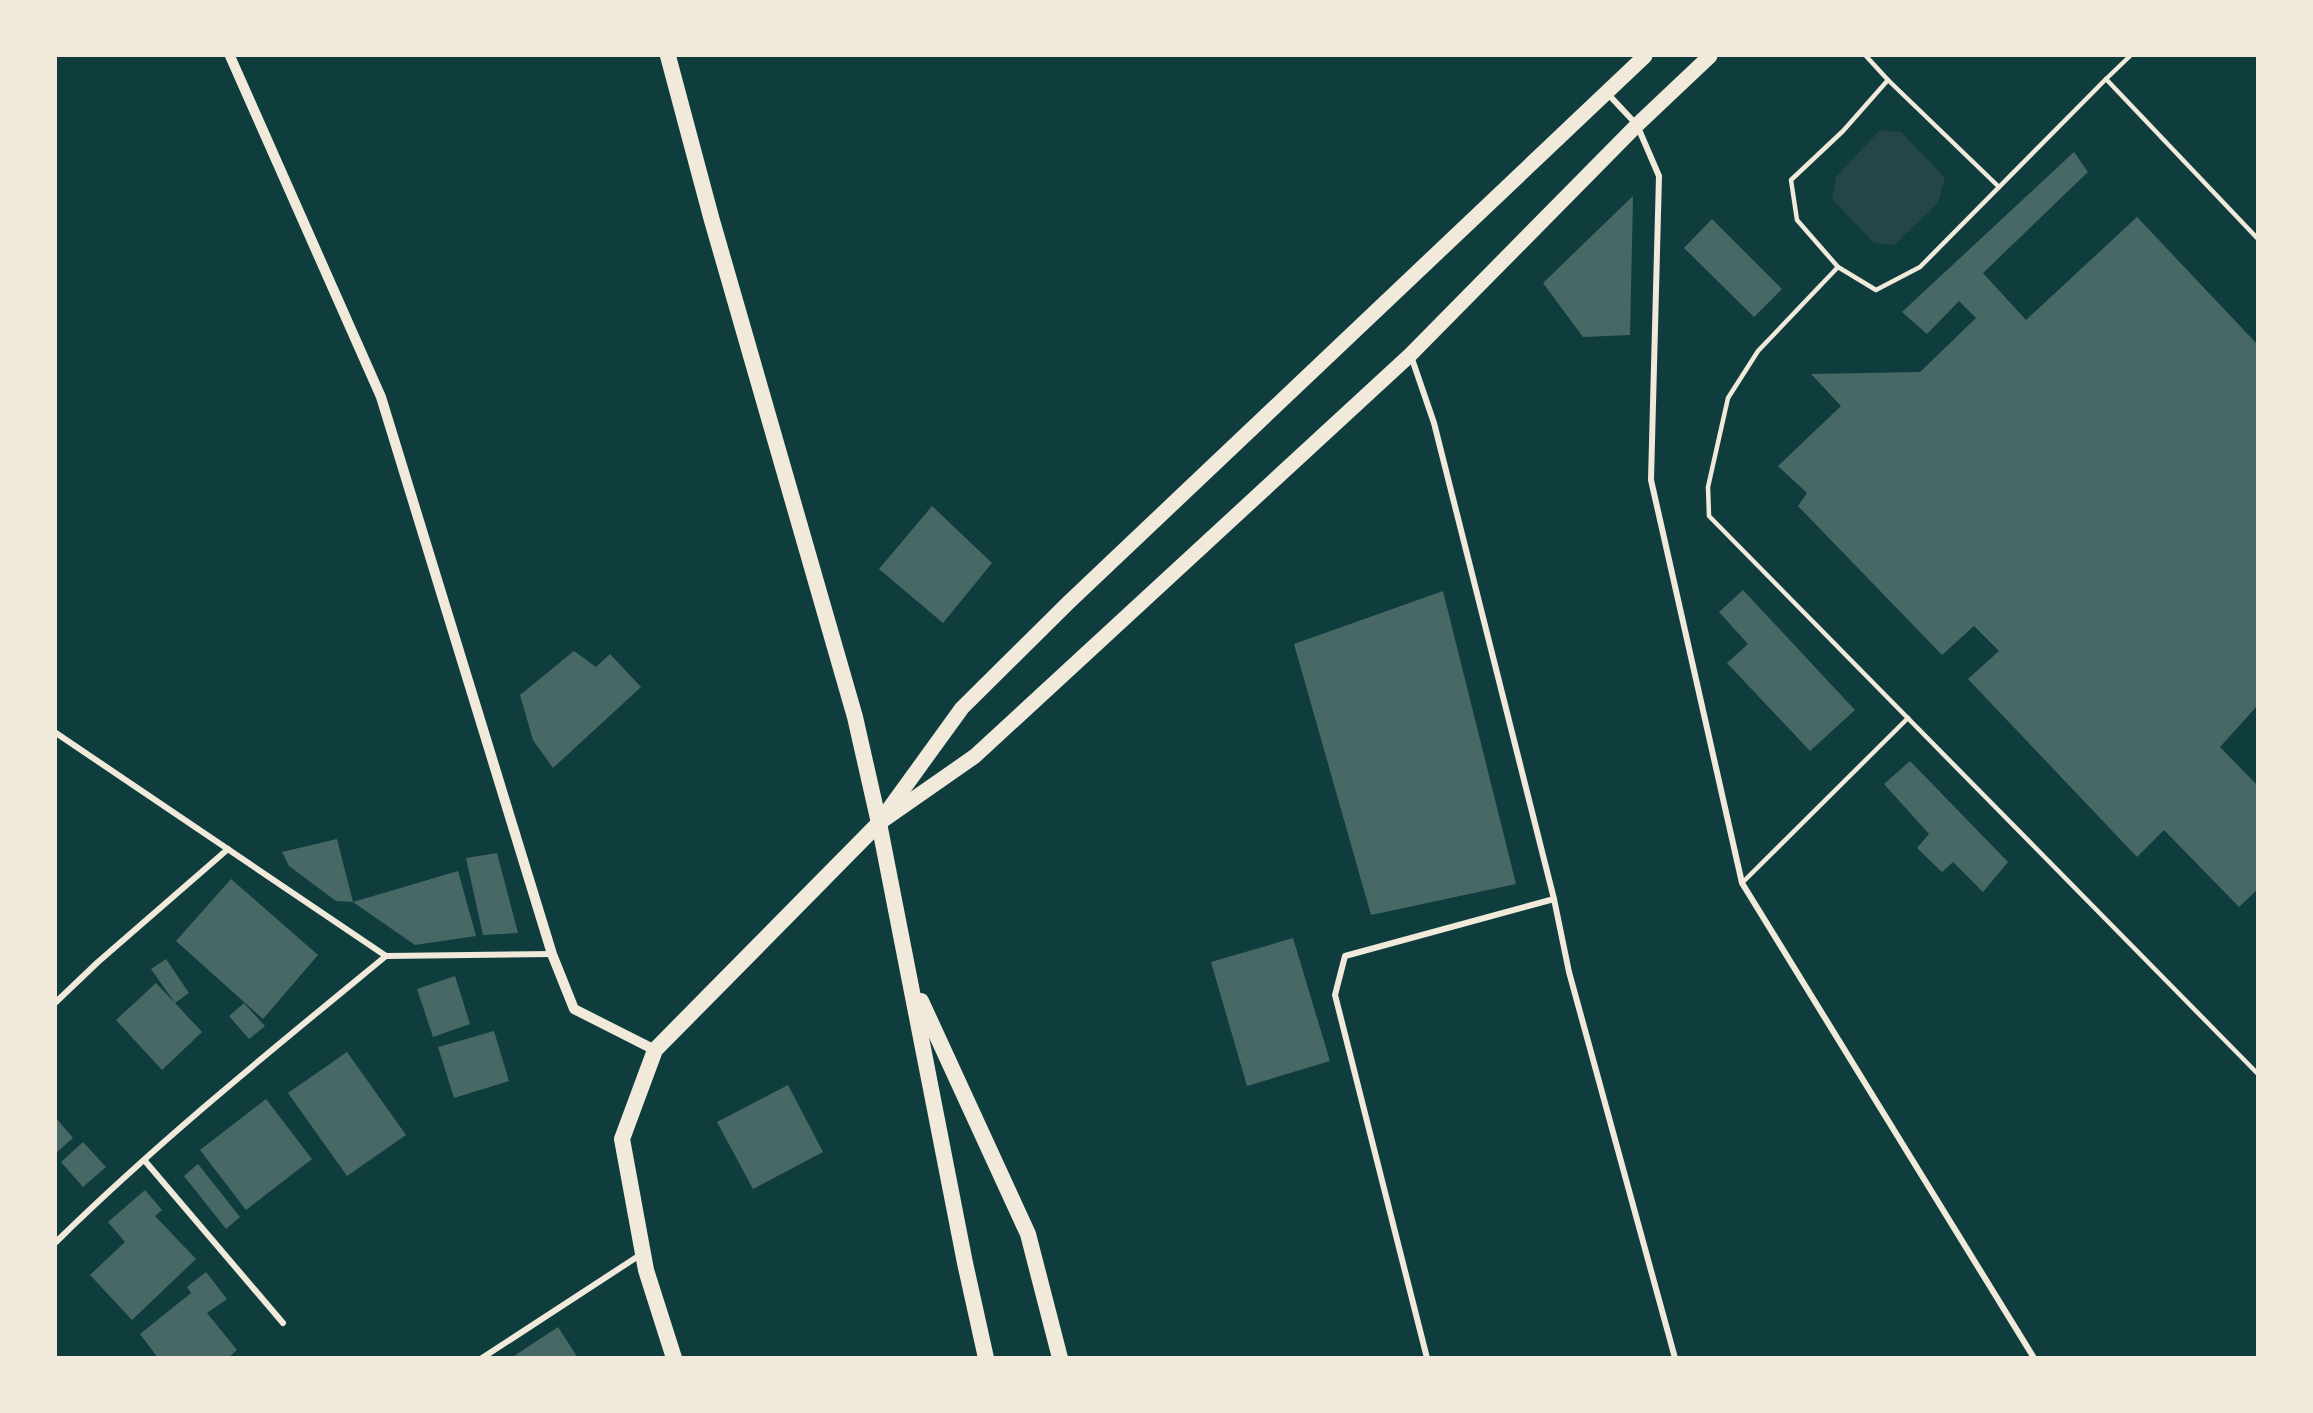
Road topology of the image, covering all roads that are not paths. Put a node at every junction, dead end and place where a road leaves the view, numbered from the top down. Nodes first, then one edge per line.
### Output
1 (230, 56) edge
2 (668, 56) edge
3 (1645, 56) edge
4 (1710, 56) edge
5 (1866, 56) edge
6 (2130, 56) edge
7 (2106, 79) junction
8 (1888, 80) junction
9 (1607, 93) junction
10 (1637, 125) junction
11 (1999, 187) junction
12 (2258, 239) edge
13 (1838, 267) junction
14 (1410, 355) junction
15 (1908, 718) junction
16 (56, 733) edge
17 (879, 823) junction
18 (228, 849) junction
19 (1742, 883) junction
20 (1554, 899) junction
21 (552, 954) junction
22 (386, 956) junction
23 (909, 975) junction
24 (56, 1002) edge
25 (655, 1050) junction
26 (2258, 1074) edge
27 (145, 1161) junction
28 (56, 1242) edge
29 (643, 1253) junction
30 (283, 1323) dead end
31 (482, 1358) edge
32 (674, 1358) edge
33 (986, 1358) edge
34 (1060, 1358) edge
35 (1427, 1358) edge
36 (1675, 1358) edge
37 (2034, 1358) edge

1 - 21 street
2 - 17 highway
3 - 9 main road
4 - 10 main road
5 - 8 lane
6 - 7 lane
7 - 11 lane
7 - 12 lane
8 - 11 lane
8 - 13 lane
9 - 10 street
9 - 17 main road
10 - 14 main road
10 - 19 street
11 - 13 lane
13 - 15 lane
14 - 17 main road
14 - 20 street
15 - 19 lane
15 - 26 lane
16 - 18 street
17 - 23 highway
17 - 25 highway
18 - 22 street
18 - 24 street
19 - 37 street
20 - 35 street
20 - 36 street
21 - 22 street
21 - 25 street
22 - 27 street
23 - 33 highway
23 - 34 highway
25 - 29 highway
27 - 28 street
27 - 30 street
29 - 31 street
29 - 32 highway

